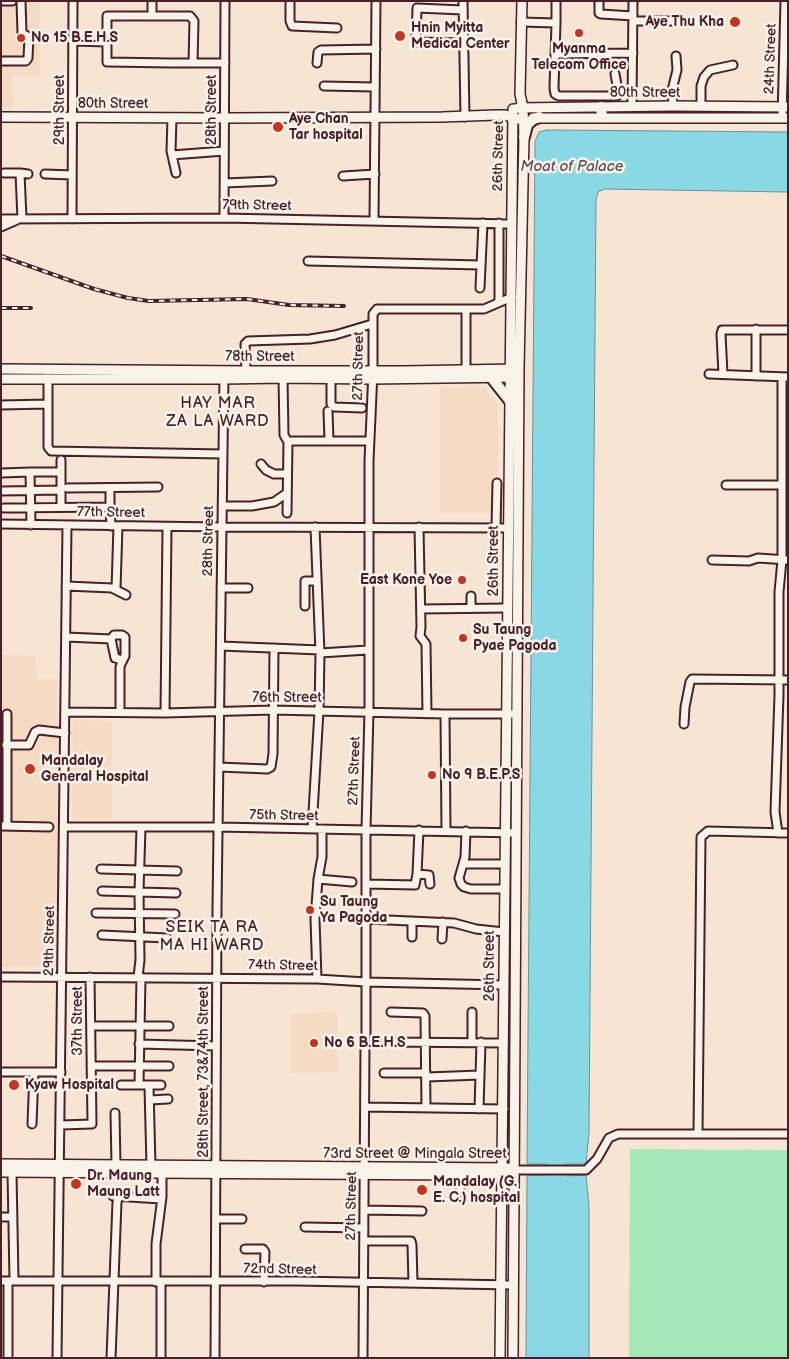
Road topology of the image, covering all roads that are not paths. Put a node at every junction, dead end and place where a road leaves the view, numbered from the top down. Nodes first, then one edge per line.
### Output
1 (1, 1) edge
2 (12, 1) edge
3 (21, 1) edge
4 (73, 1) edge
5 (152, 1) edge
6 (225, 1) edge
7 (290, 1) edge
8 (376, 1) edge
9 (463, 1) edge
10 (522, 1) edge
11 (556, 1) edge
12 (599, 1) edge
13 (633, 1) edge
14 (785, 1) edge
15 (463, 10) junction
16 (152, 16) junction
17 (633, 18) junction
18 (521, 22) junction
19 (682, 22) dead end
20 (556, 23) junction
21 (337, 28) dead end
22 (72, 41) junction
23 (107, 42) junction
24 (464, 43) junction
25 (376, 49) junction
26 (632, 53) junction
27 (556, 54) junction
28 (676, 56) dead end
29 (1, 61) edge
30 (194, 63) junction
31 (225, 63) junction
32 (317, 63) dead end
33 (734, 65) dead end
34 (615, 74) dead end
35 (324, 86) dead end
36 (374, 87) junction
37 (521, 98) junction
38 (632, 106) junction
39 (673, 106) junction
40 (701, 106) junction
41 (785, 107) edge
42 (513, 108) junction
43 (524, 108) junction
44 (601, 112) junction
45 (1, 117) edge
46 (375, 117) junction
47 (465, 117) junction
48 (509, 117) junction
49 (539, 117) junction
50 (73, 118) junction
51 (172, 118) junction
52 (225, 118) junction
53 (785, 118) edge
54 (524, 119) junction
55 (524, 138) junction
56 (224, 151) junction
57 (172, 155) junction
58 (4, 173) dead end
59 (176, 173) dead end
60 (45, 174) dead end
61 (375, 174) junction
62 (72, 175) junction
63 (343, 176) dead end
64 (272, 181) dead end
65 (225, 183) junction
66 (224, 218) junction
67 (1, 219) edge
68 (21, 219) junction
69 (72, 219) junction
70 (374, 220) junction
71 (483, 223) junction
72 (500, 223) junction
73 (512, 224) junction
74 (1, 227) edge
75 (308, 261) dead end
76 (480, 265) junction
77 (480, 288) dead end
78 (512, 298) junction
79 (498, 303) junction
80 (466, 309) junction
81 (372, 324) junction
82 (756, 329) junction
83 (788, 330) edge
84 (3, 368) edge
85 (466, 370) junction
86 (246, 371) junction
87 (515, 373) junction
88 (709, 374) dead end
89 (723, 374) junction
90 (224, 375) junction
91 (373, 375) junction
92 (756, 376) junction
93 (491, 377) junction
94 (785, 377) edge
95 (1, 378) edge
96 (48, 378) junction
97 (283, 378) junction
98 (331, 378) junction
99 (510, 400) junction
100 (48, 404) junction
101 (1, 405) edge
102 (362, 408) dead end
103 (328, 410) dead end
104 (329, 441) junction
105 (370, 441) junction
106 (288, 442) junction
107 (223, 454) junction
108 (60, 460) dead end
109 (261, 464) dead end
110 (30, 472) junction
111 (61, 472) junction
112 (2, 473) edge
113 (287, 474) junction
114 (496, 483) dead end
115 (726, 485) dead end
116 (781, 485) junction
117 (158, 487) dead end
118 (110, 488) junction
119 (64, 489) junction
120 (30, 491) junction
121 (2, 492) edge
122 (287, 492) junction
123 (222, 506) junction
124 (30, 507) junction
125 (61, 507) junction
126 (110, 507) junction
127 (4, 508) dead end
128 (287, 513) dead end
129 (1, 524) edge
130 (31, 525) junction
131 (67, 525) junction
132 (115, 526) junction
133 (166, 527) junction
134 (316, 527) junction
135 (370, 527) junction
136 (419, 527) junction
137 (221, 528) junction
138 (496, 528) junction
139 (508, 528) junction
140 (712, 560) dead end
141 (785, 560) edge
142 (317, 581) junction
143 (66, 586) junction
144 (221, 588) junction
145 (248, 588) dead end
146 (116, 589) junction
147 (126, 596) dead end
148 (471, 596) dead end
149 (305, 606) dead end
150 (472, 608) junction
151 (507, 608) junction
152 (421, 609) junction
153 (66, 637) junction
154 (111, 639) junction
155 (221, 646) junction
156 (274, 648) junction
157 (368, 650) junction
158 (320, 651) junction
159 (124, 660) junction
160 (788, 680) edge
161 (779, 687) junction
162 (273, 710) junction
163 (319, 711) junction
164 (369, 711) junction
165 (65, 712) junction
166 (120, 712) junction
167 (219, 712) junction
168 (165, 713) junction
169 (7, 714) dead end
170 (427, 714) junction
171 (445, 714) junction
172 (512, 714) junction
173 (684, 724) dead end
174 (65, 733) junction
175 (6, 745) junction
176 (219, 767) junction
177 (4, 826) edge
178 (49, 827) dead end
179 (141, 827) junction
180 (218, 827) junction
181 (64, 828) junction
182 (312, 829) junction
183 (322, 829) junction
184 (366, 830) junction
185 (418, 830) junction
186 (446, 830) junction
187 (466, 831) junction
188 (505, 832) junction
189 (516, 833) junction
190 (778, 833) junction
191 (788, 833) edge
192 (464, 864) junction
193 (505, 864) junction
194 (100, 869) dead end
195 (140, 870) junction
196 (177, 871) dead end
197 (417, 874) junction
198 (318, 879) junction
199 (352, 882) dead end
200 (366, 884) junction
201 (430, 884) dead end
202 (504, 889) junction
203 (102, 892) dead end
204 (139, 892) junction
205 (176, 893) dead end
206 (96, 914) dead end
207 (139, 914) junction
208 (175, 914) dead end
209 (366, 919) junction
210 (412, 921) junction
211 (443, 922) junction
212 (504, 932) junction
213 (102, 935) dead end
214 (139, 937) junction
215 (412, 937) dead end
216 (167, 938) dead end
217 (442, 939) dead end
218 (1, 977) edge
219 (90, 977) junction
220 (140, 977) junction
221 (62, 978) junction
222 (216, 978) junction
223 (317, 979) junction
224 (366, 982) junction
225 (504, 985) junction
226 (391, 1012) dead end
227 (472, 1012) dead end
228 (91, 1026) junction
229 (141, 1026) junction
230 (170, 1026) dead end
231 (386, 1042) dead end
232 (426, 1042) junction
233 (472, 1042) junction
234 (481, 1042) junction
235 (504, 1043) junction
236 (139, 1044) junction
237 (216, 1046) junction
238 (91, 1066) junction
239 (139, 1066) junction
240 (169, 1066) dead end
241 (1, 1072) edge
242 (34, 1072) junction
243 (60, 1072) junction
244 (384, 1073) dead end
245 (426, 1075) junction
246 (480, 1075) junction
247 (121, 1084) dead end
248 (139, 1085) junction
249 (151, 1085) junction
250 (161, 1085) dead end
251 (168, 1099) dead end
252 (150, 1100) junction
253 (365, 1108) junction
254 (426, 1108) junction
255 (480, 1109) junction
256 (504, 1109) junction
257 (115, 1113) dead end
258 (32, 1124) dead end
259 (61, 1125) junction
260 (698, 1134) junction
261 (788, 1134) edge
262 (1, 1164) edge
263 (116, 1165) junction
264 (151, 1166) junction
265 (59, 1168) junction
266 (216, 1169) junction
267 (519, 1170) junction
268 (365, 1171) junction
269 (503, 1171) junction
270 (1, 1172) edge
271 (12, 1173) junction
272 (162, 1173) junction
273 (460, 1175) junction
274 (460, 1192) dead end
275 (161, 1199) junction
276 (364, 1210) junction
277 (422, 1211) dead end
278 (13, 1216) junction
279 (1, 1217) edge
280 (216, 1219) junction
281 (242, 1219) dead end
282 (305, 1227) dead end
283 (364, 1228) junction
284 (364, 1241) junction
285 (245, 1249) dead end
286 (8, 1281) edge
287 (58, 1281) junction
288 (114, 1281) junction
289 (158, 1282) junction
290 (216, 1282) junction
291 (264, 1282) junction
292 (363, 1283) junction
293 (413, 1283) junction
294 (501, 1285) junction
295 (513, 1285) junction
296 (8, 1358) edge
297 (57, 1358) edge
298 (111, 1358) edge
299 (161, 1358) edge
300 (215, 1358) edge
301 (362, 1358) edge
302 (500, 1358) edge
303 (513, 1358) edge

1 - 2 street
3 - 29 street
4 - 22 street, 29th Street
5 - 16 street
6 - 31 street, 28th Street
7 - 21 street
8 - 25 street
9 - 15 street
10 - 18 main road
11 - 20 street
12 - 17 street
13 - 17 street
14 - 41 street, 24th Street
15 - 24 street
15 - 24 street
16 - 23 street
16 - 30 street
17 - 19 street
17 - 26 street
18 - 20 street
18 - 37 main road
20 - 27 street
22 - 23 street
22 - 50 street, 29th Street
23 - 30 street
24 - 47 street
25 - 32 street
25 - 36 street
26 - 27 street
26 - 38 street
27 - 34 street
28 - 39 street
30 - 31 street
31 - 52 street, 28th Street
33 - 40 street
35 - 36 street
36 - 46 street
37 - 42 main road, 26th Street
37 - 43 main road, 26th Street
38 - 39 main road, 80th Street
38 - 44 main road, 80th Street
39 - 40 main road, 80th Street
40 - 41 main road, 80th Street
41 - 53 street, 24th Street
42 - 43 main road, 80th Street
42 - 48 main road, 26th Street
43 - 44 main road, 80th Street
43 - 54 main road, 26th Street
44 - 49 main road, 80th Street
44 - 53 main road, 80th Street
45 - 50 main road, 80th Street
46 - 47 main road, 80th Street
46 - 52 main road, 80th Street
46 - 61 street
47 - 48 main road, 80th Street
48 - 54 main road, 80th Street
48 - 73 main road, 26th Street
49 - 54 main road, 80th Street
49 - 55 highway
50 - 51 main road, 80th Street
50 - 62 street, 29th Street
51 - 52 main road, 80th Street
51 - 57 street
52 - 56 street, 28th Street
54 - 55 main road, 26th Street
55 - 87 main road, 26th Street
56 - 57 street
56 - 65 street, 28th Street
57 - 59 street
58 - 68 street
60 - 62 street
61 - 63 street
61 - 70 street
62 - 69 street, 29th Street
64 - 65 street
65 - 66 street, 28th Street
66 - 69 street, 79th Street
66 - 70 street, 79th Street
67 - 68 street, 79th Street
68 - 69 street, 79th Street
68 - 74 street
70 - 71 street, 79th Street
71 - 72 street, 79th Street
71 - 76 street
72 - 73 street, 79th Street
72 - 79 street
73 - 78 main road, 26th Street
75 - 76 street
76 - 77 street
78 - 79 street, 27th Street
78 - 87 main road, 26th Street
79 - 80 street, 27th Street
80 - 81 street, 27th Street
80 - 85 street
81 - 86 street
81 - 91 street, 27th Street
82 - 83 street
82 - 89 street
82 - 92 street
84 - 90 main road, 78th Street
85 - 87 main road, 78th Street
85 - 91 main road, 78th Street
86 - 90 main road, 78th Street
86 - 91 main road, 78th Street
87 - 93 main road, 78th Street
87 - 99 main road, 26th Street
87 - 172 main road, 26th Street
88 - 89 street
89 - 92 street
90 - 96 main road, 78th Street
90 - 97 main road, 78th Street
90 - 107 street, 28th Street
91 - 93 main road, 78th Street
91 - 98 main road, 78th Street
91 - 105 street, 27th Street
92 - 94 street
93 - 99 highway
94 - 116 street
95 - 96 main road, 78th Street
96 - 100 street
97 - 98 main road, 78th Street
97 - 106 street
98 - 102 street
99 - 139 main road, 26th Street
100 - 101 street
100 - 107 street
103 - 104 street
104 - 105 street
104 - 106 street
105 - 135 street, 27th Street
106 - 113 street
107 - 123 street, 28th Street
108 - 111 street
109 - 113 street
110 - 111 street
110 - 112 street
110 - 120 street
111 - 119 street
113 - 122 street
114 - 138 street
115 - 116 street
116 - 141 street
117 - 118 street
118 - 119 street
118 - 126 street
119 - 120 street
119 - 125 street
120 - 121 street
120 - 124 street
122 - 123 street
122 - 128 street
123 - 137 street, 28th Street
124 - 125 street
124 - 127 street
124 - 130 street
125 - 126 street
126 - 132 street
129 - 130 street, 77th Street
130 - 131 street, 77th Street
131 - 132 street, 77th Street
131 - 143 street, 29th Street
132 - 133 street, 77th Street
132 - 146 street
133 - 137 street, 77th Street
133 - 168 street
134 - 135 street, 77th Street
134 - 137 street, 77th Street
134 - 142 street
135 - 136 street
135 - 157 street, 27th Street
136 - 138 street
136 - 152 street
137 - 144 street, 28th Street
138 - 139 street
139 - 151 main road, 26th Street
140 - 141 street
141 - 161 street
142 - 149 street
142 - 158 street
143 - 146 street
143 - 153 street, 29th Street
144 - 145 street
144 - 155 street, 28th Street
146 - 147 street
148 - 150 street
150 - 151 street
150 - 152 street
151 - 172 main road, 26th Street
152 - 170 street
153 - 154 street
153 - 165 street, 29th Street
154 - 159 street
154 - 159 street
155 - 156 street
155 - 167 street, 28th Street
156 - 158 street
156 - 162 street
157 - 158 street
157 - 164 street, 27th Street
158 - 163 street
159 - 166 street
160 - 161 street
161 - 173 street
161 - 190 street
162 - 163 street, 76th Street
162 - 167 street, 76th Street
162 - 176 street
163 - 164 street, 76th Street
163 - 182 street
164 - 170 street, 76th Street
164 - 184 street, 27th Street
165 - 166 street, 76th Street
165 - 174 street, 29th Street
166 - 168 street, 76th Street
167 - 168 street, 76th Street
167 - 176 street, 28th Street
169 - 175 street
170 - 171 street, 76th Street
171 - 172 street, 76th Street
171 - 186 street
172 - 188 main road, 26th Street
172 - 189 main road, 26th Street
174 - 175 street
174 - 181 street, 29th Street
175 - 177 street
176 - 180 street, 28th Street
177 - 178 street
179 - 180 street, 75th Street
179 - 181 street, 75th Street
179 - 195 street
180 - 182 street, 75th Street
180 - 222 street, 28th Street, 73&74th Street
181 - 221 street, 29th Street
182 - 183 street, 75th Street
183 - 184 street, 75th Street
183 - 198 street
184 - 185 street, 75th Street
184 - 200 street, 27th Street
185 - 186 street, 75th Street
185 - 197 street
186 - 187 street, 75th Street
187 - 188 street, 75th Street
187 - 192 street
188 - 189 street, 75th Street
188 - 193 main road, 26th Street
189 - 267 main road, 26th Street
190 - 191 street
190 - 260 street
192 - 193 street
192 - 202 street
193 - 202 main road, 26th Street
194 - 195 street
195 - 196 street
195 - 204 street
197 - 200 street
197 - 201 street
198 - 199 street
198 - 223 street
200 - 209 street, 27th Street
202 - 212 main road, 26th Street
203 - 204 street
204 - 205 street
204 - 207 street
206 - 207 street
207 - 208 street
207 - 214 street
209 - 210 street
209 - 224 street, 27th Street
210 - 211 street
210 - 215 street
211 - 212 street
211 - 217 street
212 - 225 main road, 26th Street
213 - 214 street
214 - 216 street
214 - 220 street
218 - 221 street, 74th Street
219 - 220 street, 74th Street
219 - 221 street, 74th Street
219 - 228 street, 37th Street
220 - 222 street, 74th Street
220 - 229 street
221 - 243 street, 29th Street
222 - 223 street, 74th Street
222 - 237 street, 28th Street, 73&74th Street
223 - 224 street, 74th Street
224 - 225 street, 74th Street
224 - 253 street, 27th Street
225 - 235 main road, 26th Street
226 - 232 street
227 - 233 street
228 - 229 street
228 - 238 street, 37th Street
229 - 230 street
229 - 236 street
231 - 232 street
232 - 233 street
232 - 245 street
233 - 234 street
234 - 235 street
234 - 246 street
235 - 256 main road, 26th Street
236 - 237 street
236 - 239 street
237 - 266 street, 28th Street, 73&74th Street
238 - 239 street
238 - 259 street, 37th Street
239 - 240 street
239 - 248 street
241 - 242 street
242 - 243 street
242 - 258 street
243 - 259 street, 29th Street
244 - 245 street
245 - 246 street
245 - 254 street
246 - 255 street
247 - 248 street
248 - 249 street
249 - 250 street
249 - 252 street
251 - 252 street
252 - 264 street
253 - 254 street
253 - 268 street, 27th Street
254 - 255 street
255 - 256 street
256 - 269 main road, 26th Street
257 - 263 street
259 - 265 street, 29th Street
260 - 261 street
260 - 267 street
262 - 265 main road, 73rd Street @ Mingala Street
263 - 264 main road, 73rd Street @ Mingala Street
263 - 265 main road, 73rd Street @ Mingala Street
264 - 266 main road, 73rd Street @ Mingala Street
265 - 271 main road, 73rd Street @ Mingala Street
265 - 272 main road, 73rd Street @ Mingala Street
265 - 287 street, 29th Street
266 - 268 main road, 73rd Street @ Mingala Street
266 - 272 main road, 73rd Street @ Mingala Street
266 - 280 street, 28th Street, 73&74th Street
267 - 269 main road, 73rd Street @ Mingala Street
267 - 295 main road, 26th Street
268 - 269 main road, 73rd Street @ Mingala Street
268 - 273 main road, 73rd Street @ Mingala Street
268 - 276 street, 27th Street
269 - 273 main road, 73rd Street @ Mingala Street
269 - 294 main road, 26th Street
270 - 271 main road, 73rd Street @ Mingala Street
271 - 278 street
272 - 275 street
273 - 274 street
275 - 288 street
275 - 289 street
276 - 277 street
276 - 283 street, 27th Street
278 - 279 street
278 - 286 street
280 - 281 street
280 - 290 street, 28th Street, 73&74th Street
282 - 283 street
283 - 284 street, 27th Street
284 - 292 street, 27th Street
284 - 293 street
285 - 291 street
286 - 287 street, 72nd Street
286 - 296 street
287 - 288 street, 72nd Street
287 - 297 street, 29th Street
288 - 289 street, 72nd Street
288 - 298 street
289 - 290 street, 72nd Street
289 - 299 street
290 - 291 street, 72nd Street
290 - 300 street, 28th Street, 73&74th Street
291 - 292 street, 72nd Street
292 - 293 street, 72nd Street
292 - 301 street, 27th Street
293 - 294 street, 72nd Street
294 - 295 street, 72nd Street
294 - 302 main road, 26th Street
295 - 303 main road, 26th Street

